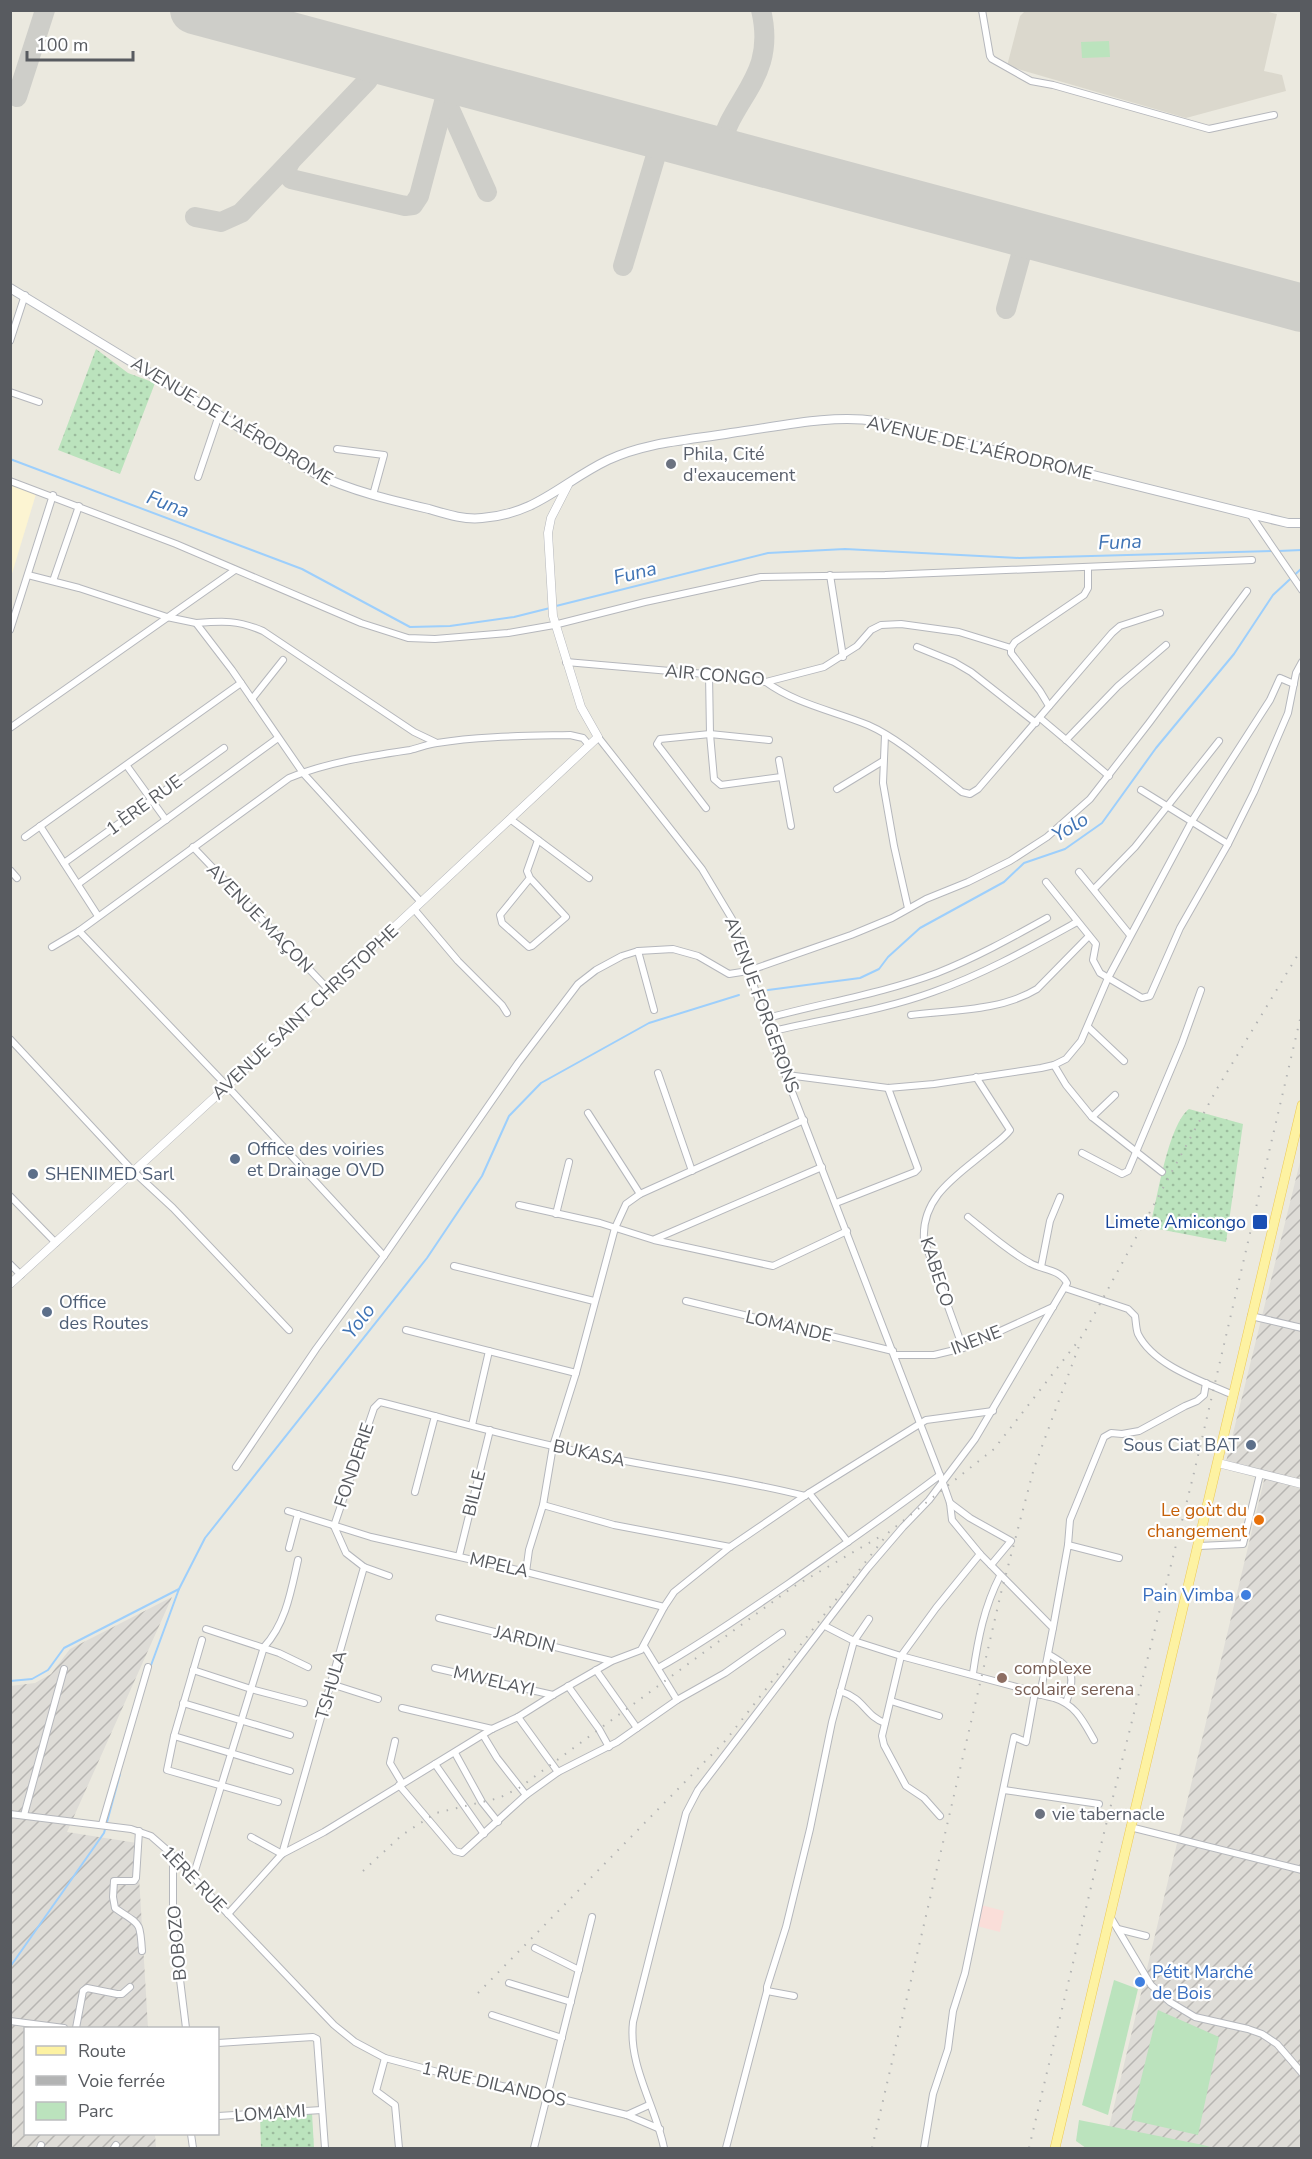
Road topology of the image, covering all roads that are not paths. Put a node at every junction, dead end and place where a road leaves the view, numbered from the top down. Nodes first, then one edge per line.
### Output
1 (982, 10) edge
2 (1274, 115) dead end
3 (10, 288) edge
4 (25, 295) junction
5 (10, 340) edge
6 (10, 392) edge
7 (39, 402) dead end
8 (219, 416) junction
9 (337, 449) dead end
10 (198, 477) dead end
11 (10, 481) edge
12 (568, 485) junction
13 (53, 495) junction
14 (373, 495) junction
15 (79, 506) junction
16 (1250, 514) junction
17 (1302, 523) edge
18 (1252, 560) dead end
19 (1089, 567) junction
20 (235, 570) junction
21 (28, 575) junction
22 (830, 575) junction
23 (53, 581) junction
24 (1302, 590) edge
25 (1247, 591) dead end
26 (1160, 613) dead end
27 (167, 617) junction
28 (553, 621) junction
29 (196, 623) junction
30 (10, 630) edge
31 (1166, 645) dead end
32 (917, 647) dead end
33 (1011, 648) junction
34 (843, 657) junction
35 (283, 660) dead end
36 (566, 662) junction
37 (1302, 662) edge
38 (709, 674) junction
39 (766, 682) junction
40 (241, 683) junction
41 (1294, 684) junction
42 (252, 699) junction
43 (1049, 706) junction
44 (1038, 720) junction
45 (10, 728) edge
46 (710, 734) junction
47 (885, 735) junction
48 (598, 737) junction
49 (278, 738) junction
50 (769, 740) dead end
51 (1066, 740) junction
52 (1219, 741) dead end
53 (436, 743) junction
54 (589, 745) junction
55 (224, 748) dead end
56 (779, 760) dead end
57 (883, 761) junction
58 (127, 766) junction
59 (303, 773) junction
60 (1109, 776) junction
61 (781, 777) junction
62 (837, 789) dead end
63 (1141, 790) dead end
64 (152, 800) junction
65 (1167, 807) junction
66 (706, 808) dead end
67 (510, 819) junction
68 (166, 820) junction
69 (1192, 821) junction
70 (40, 826) junction
71 (791, 826) dead end
72 (25, 837) dead end
73 (538, 840) junction
74 (1228, 844) junction
75 (193, 847) junction
76 (64, 863) junction
77 (10, 870) edge
78 (1079, 872) dead end
79 (17, 878) dead end
80 (530, 878) junction
81 (589, 878) dead end
82 (1046, 882) dead end
83 (78, 884) junction
84 (1094, 889) junction
85 (421, 902) junction
86 (908, 908) junction
87 (414, 909) junction
88 (98, 916) junction
89 (1047, 918) dead end
90 (1077, 922) junction
91 (79, 931) junction
92 (1130, 935) junction
93 (1089, 936) junction
94 (52, 947) dead end
95 (638, 951) junction
96 (747, 971) junction
97 (1108, 978) junction
98 (328, 989) junction
99 (1201, 990) dead end
100 (654, 1010) dead end
101 (507, 1013) dead end
102 (910, 1015) dead end
103 (764, 1019) junction
104 (1088, 1027) junction
105 (769, 1032) junction
106 (10, 1039) edge
107 (1124, 1061) dead end
108 (1054, 1065) junction
109 (658, 1073) dead end
110 (786, 1076) junction
111 (976, 1077) junction
112 (227, 1086) junction
113 (888, 1088) junction
114 (1115, 1095) dead end
115 (1302, 1105) edge
116 (588, 1113) dead end
117 (1092, 1117) junction
118 (804, 1120) junction
119 (1136, 1152) junction
120 (1082, 1153) dead end
121 (569, 1162) dead end
122 (822, 1167) junction
123 (134, 1171) junction
124 (692, 1171) junction
125 (1162, 1172) dead end
126 (640, 1194) junction
127 (10, 1196) edge
128 (1060, 1197) dead end
129 (836, 1203) junction
130 (519, 1205) dead end
131 (556, 1214) junction
132 (968, 1217) dead end
133 (615, 1228) junction
134 (847, 1231) junction
135 (654, 1240) junction
136 (56, 1243) junction
137 (384, 1256) junction
138 (10, 1264) edge
139 (454, 1266) dead end
140 (1041, 1267) junction
141 (21, 1275) junction
142 (10, 1284) edge
143 (1065, 1288) junction
144 (594, 1301) junction
145 (686, 1301) dead end
146 (1054, 1306) junction
147 (1251, 1316) junction
148 (1302, 1328) edge
149 (289, 1330) dead end
150 (406, 1330) dead end
151 (963, 1348) junction
152 (489, 1351) junction
153 (894, 1353) junction
154 (576, 1374) junction
155 (1206, 1383) junction
156 (1233, 1395) junction
157 (376, 1403) joint
158 (993, 1411) junction
159 (435, 1416) junction
160 (920, 1424) junction
161 (472, 1425) junction
162 (490, 1430) junction
163 (553, 1446) junction
164 (1218, 1464) junction
165 (236, 1467) dead end
166 (1260, 1474) junction
167 (940, 1475) junction
168 (943, 1483) junction
169 (1302, 1484) edge
170 (415, 1492) dead end
171 (807, 1494) junction
172 (950, 1503) junction
173 (543, 1505) junction
174 (288, 1511) dead end
175 (298, 1514) junction
176 (334, 1526) junction
177 (848, 1542) junction
178 (1068, 1545) junction
179 (1199, 1546) junction
180 (730, 1547) junction
181 (289, 1548) dead end
182 (980, 1554) junction
183 (459, 1556) junction
184 (1119, 1558) dead end
185 (298, 1560) dead end
186 (991, 1565) junction
187 (364, 1567) junction
188 (526, 1572) junction
189 (389, 1576) dead end
190 (1000, 1576) junction
191 (664, 1607) junction
192 (439, 1618) dead end
193 (869, 1619) dead end
194 (825, 1626) junction
195 (1053, 1628) junction
196 (206, 1629) dead end
197 (782, 1633) dead end
198 (202, 1640) dead end
199 (854, 1641) junction
200 (264, 1647) junction
201 (644, 1647) junction
202 (1048, 1654) junction
203 (901, 1656) junction
204 (612, 1661) junction
205 (148, 1666) dead end
206 (308, 1667) dead end
207 (64, 1668) dead end
208 (435, 1668) dead end
209 (658, 1668) junction
210 (193, 1670) junction
211 (596, 1670) junction
212 (972, 1673) junction
213 (331, 1684) junction
214 (568, 1686) junction
215 (250, 1689) junction
216 (840, 1691) junction
217 (1038, 1693) junction
218 (553, 1695) junction
219 (378, 1699) dead end
220 (677, 1700) junction
221 (891, 1701) junction
222 (183, 1703) junction
223 (304, 1703) dead end
224 (1066, 1703) junction
225 (402, 1708) dead end
226 (939, 1716) dead end
227 (518, 1717) junction
228 (241, 1721) junction
229 (885, 1723) junction
230 (637, 1728) junction
231 (492, 1729) junction
232 (290, 1735) dead end
233 (483, 1735) junction
234 (174, 1736) junction
235 (1094, 1740) dead end
236 (394, 1741) dead end
237 (609, 1747) junction
238 (455, 1752) junction
239 (231, 1754) junction
240 (435, 1764) junction
241 (290, 1771) dead end
242 (558, 1772) junction
243 (400, 1784) junction
244 (221, 1785) junction
245 (1004, 1790) junction
246 (526, 1795) junction
247 (278, 1802) dead end
248 (1099, 1804) dead end
249 (10, 1814) edge
250 (24, 1815) junction
251 (940, 1816) dead end
252 (498, 1822) junction
253 (104, 1824) junction
254 (1130, 1827) junction
255 (139, 1831) junction
256 (484, 1834) junction
257 (251, 1837) dead end
258 (282, 1854) junction
259 (172, 1857) junction
260 (1302, 1870) edge
261 (193, 1877) junction
262 (228, 1914) junction
263 (592, 1917) dead end
264 (1111, 1918) junction
265 (1118, 1929) junction
266 (1146, 1936) dead end
267 (535, 1948) dead end
268 (142, 1951) dead end
269 (579, 1970) junction
270 (509, 1983) dead end
271 (130, 1987) dead end
272 (766, 1991) junction
273 (794, 1996) dead end
274 (571, 2001) junction
275 (492, 2015) dead end
276 (10, 2021) edge
277 (334, 2025) joint
278 (56, 2027) edge
279 (76, 2027) edge
280 (186, 2027) edge
281 (562, 2038) junction
282 (219, 2043) edge
283 (385, 2058) junction
284 (1302, 2073) edge
285 (546, 2095) junction
286 (649, 2104) junction
287 (322, 2110) junction
288 (627, 2115) junction
289 (219, 2116) edge
290 (660, 2130) junction
291 (325, 2148) edge
292 (399, 2148) edge
293 (534, 2148) edge
294 (664, 2148) edge
295 (726, 2148) edge
296 (924, 2148) edge
297 (1055, 2148) edge

1 - 2 street
3 - 4 main road, AVENUE DE L’AÉRODROME
4 - 5 street
4 - 8 main road, AVENUE DE L’AÉRODROME
6 - 7 street
8 - 10 street
8 - 14 main road, AVENUE DE L’AÉRODROME
9 - 14 street
11 - 13 street
12 - 14 main road, AVENUE DE L’AÉRODROME
12 - 16 main road, AVENUE DE L’AÉRODROME
12 - 28 street, AVENUE FORGERONS
13 - 15 street
13 - 21 street
15 - 20 street
15 - 23 street
16 - 17 main road, AVENUE DE L’AÉRODROME
16 - 24 street
18 - 19 street
19 - 22 street
19 - 33 street
20 - 27 street
20 - 28 street
21 - 23 street
21 - 30 street
22 - 28 street
22 - 34 street
23 - 27 street
25 - 60 street
26 - 43 street
27 - 29 street
27 - 45 street
28 - 36 street, AVENUE FORGERONS
29 - 40 street
29 - 53 street
31 - 51 street
32 - 44 street
33 - 34 street, AIR CONGO
33 - 43 street
34 - 39 street, AIR CONGO
35 - 42 street
36 - 38 street, AIR CONGO
36 - 48 street, AVENUE FORGERONS
37 - 41 street
38 - 39 street, AIR CONGO
38 - 46 street
39 - 47 street
40 - 42 street
40 - 58 street
41 - 69 street
41 - 74 street
42 - 49 street
43 - 44 street
44 - 47 street
44 - 51 street
46 - 50 street
46 - 61 street
46 - 66 street
47 - 57 street
48 - 54 street, AVENUE SAINT CHRISTOPHE
48 - 96 street, AVENUE FORGERONS
49 - 59 street
49 - 68 street
51 - 60 street
52 - 65 street
53 - 54 street
53 - 59 street
54 - 67 street, AVENUE SAINT CHRISTOPHE
55 - 64 street, 1 ÈRE RUE
56 - 61 street
57 - 62 street
57 - 86 street
58 - 64 street
58 - 70 street
59 - 75 street
59 - 85 street
60 - 86 street
61 - 71 street
63 - 65 street
64 - 68 street
64 - 76 street, 1 ÈRE RUE
65 - 69 street
65 - 84 street
67 - 73 street
67 - 85 street, AVENUE SAINT CHRISTOPHE
68 - 83 street
69 - 74 street
69 - 92 street
70 - 72 street
70 - 76 street
73 - 80 street
73 - 81 street
74 - 97 street
75 - 88 street
75 - 98 street, AVENUE MAÇON
76 - 83 street
77 - 79 street
78 - 84 street
80 - 80 street
82 - 90 street
83 - 88 street
84 - 92 street
85 - 87 street, AVENUE SAINT CHRISTOPHE
86 - 96 street
87 - 98 street, AVENUE SAINT CHRISTOPHE
87 - 101 street
88 - 91 street
89 - 103 street
90 - 93 street
90 - 105 street
91 - 94 street
91 - 112 street
92 - 97 street
93 - 97 street
93 - 102 street
95 - 96 street
95 - 100 street
95 - 137 street
96 - 103 street, AVENUE FORGERONS
97 - 104 street
98 - 112 street, AVENUE SAINT CHRISTOPHE
99 - 119 street
103 - 105 street, AVENUE FORGERONS
104 - 107 street
104 - 108 street
105 - 110 street, AVENUE FORGERONS
106 - 123 street
108 - 111 street
108 - 117 street
109 - 124 street
110 - 113 street
110 - 118 street, AVENUE FORGERONS
111 - 113 street
111 - 151 street, KABECO
112 - 123 street, AVENUE SAINT CHRISTOPHE
112 - 137 street
113 - 129 street
114 - 117 street
115 - 147 main road
116 - 126 street
117 - 119 street
118 - 122 street, AVENUE FORGERONS
118 - 124 street
119 - 120 street
119 - 125 street
121 - 131 street
122 - 129 street, AVENUE FORGERONS
122 - 135 street
123 - 136 street, AVENUE SAINT CHRISTOPHE
123 - 149 street
124 - 126 street
126 - 133 street
127 - 136 street
128 - 140 street
129 - 134 street, AVENUE FORGERONS
130 - 131 street
131 - 133 street
132 - 140 street
133 - 135 street
133 - 144 street
134 - 135 street
134 - 153 street, AVENUE FORGERONS
136 - 141 street, AVENUE SAINT CHRISTOPHE
137 - 165 street
138 - 141 street
139 - 144 street
140 - 143 street
141 - 142 street, AVENUE SAINT CHRISTOPHE
143 - 146 street
143 - 155 street
144 - 154 street
145 - 153 street, LOMANDE
146 - 151 street, INENE
146 - 158 street
147 - 148 street
147 - 156 main road
150 - 152 street
151 - 153 street, INENE
152 - 154 street
152 - 161 street
153 - 160 street, AVENUE FORGERONS
154 - 163 street
155 - 156 street
155 - 178 street
156 - 164 main road
157 - 159 street, BUKASA
157 - 176 street, FONDERIE
158 - 160 street
158 - 168 street
159 - 161 street, BUKASA
159 - 170 street
160 - 167 street, AVENUE FORGERONS
160 - 171 street
161 - 162 street, BUKASA
162 - 163 street, BUKASA
162 - 183 street, BILLE
163 - 171 street, BUKASA
163 - 173 street
164 - 166 street
164 - 179 main road
166 - 169 street
166 - 179 street
167 - 168 street, AVENUE FORGERONS
167 - 177 street
168 - 172 street, AVENUE FORGERONS
168 - 194 street
171 - 177 street
171 - 180 street
172 - 182 street, AVENUE FORGERONS
172 - 186 street
173 - 180 street
173 - 188 street
174 - 175 street, MPELA
175 - 176 street, MPELA
175 - 181 street
176 - 183 street, MPELA
176 - 187 street
177 - 209 street
178 - 184 street
178 - 195 street
179 - 254 main road
180 - 191 street
182 - 186 street, AVENUE FORGERONS
182 - 203 street
183 - 188 street, MPELA
185 - 200 street
186 - 190 street, AVENUE FORGERONS
187 - 189 street
187 - 213 street, TSHULA
188 - 191 street, MPELA
190 - 195 street, AVENUE FORGERONS
190 - 212 street
191 - 201 street
192 - 204 street, JARDIN
193 - 199 street
194 - 199 street
194 - 286 street
195 - 202 street
196 - 200 street
197 - 220 street
198 - 210 street
199 - 203 street
199 - 216 street
200 - 206 street
200 - 215 street
201 - 204 street
201 - 209 street
202 - 217 street
202 - 224 street
203 - 212 street
203 - 221 street
204 - 211 street
205 - 253 street
207 - 250 street
208 - 218 street, MWELAYI
209 - 220 street
210 - 215 street
210 - 222 street
211 - 214 street
211 - 230 street
212 - 217 street
213 - 219 street
213 - 258 street, TSHULA
214 - 218 street
214 - 237 street
215 - 223 street
215 - 228 street
216 - 229 street
216 - 272 street
217 - 224 street
217 - 245 street
218 - 227 street
220 - 230 street
221 - 226 street
221 - 229 street
222 - 228 street
222 - 234 street
224 - 235 street
225 - 231 street
227 - 231 street
227 - 242 street
228 - 232 street
228 - 239 street
229 - 251 street
230 - 237 street
231 - 233 street
233 - 238 street
233 - 246 street
234 - 239 street
234 - 244 street
236 - 243 street
237 - 242 street
238 - 240 street
238 - 252 street
239 - 241 street
239 - 244 street
240 - 243 street
240 - 256 street
242 - 246 street
243 - 256 street
243 - 258 street
244 - 247 street
244 - 261 street
245 - 248 street
245 - 296 street
246 - 252 street
249 - 250 street, 1ÈRE RUE
250 - 253 street, 1ÈRE RUE
252 - 256 street
253 - 255 street, 1ÈRE RUE
254 - 260 street
254 - 264 main road
255 - 259 street, 1ÈRE RUE
255 - 268 street
257 - 258 street
258 - 262 street
259 - 261 street, 1ÈRE RUE
259 - 280 street, BOBOZO
261 - 262 street, 1ÈRE RUE
262 - 277 street, 1ÈRE RUE
263 - 269 street
264 - 265 street
264 - 297 main road
265 - 266 street
265 - 284 street
267 - 269 street
269 - 274 street
270 - 274 street
271 - 279 street
272 - 273 street
272 - 295 street
274 - 281 street
275 - 281 street
276 - 278 street
277 - 283 street, 1 RUE DILANDOS
281 - 285 street
282 - 287 street
283 - 285 street, 1 RUE DILANDOS
283 - 292 street
285 - 288 street, 1 RUE DILANDOS
285 - 293 street
286 - 288 street
286 - 290 street
287 - 289 street, LOMAMI
287 - 291 street
288 - 290 street, 1 RUE DILANDOS
290 - 294 street

